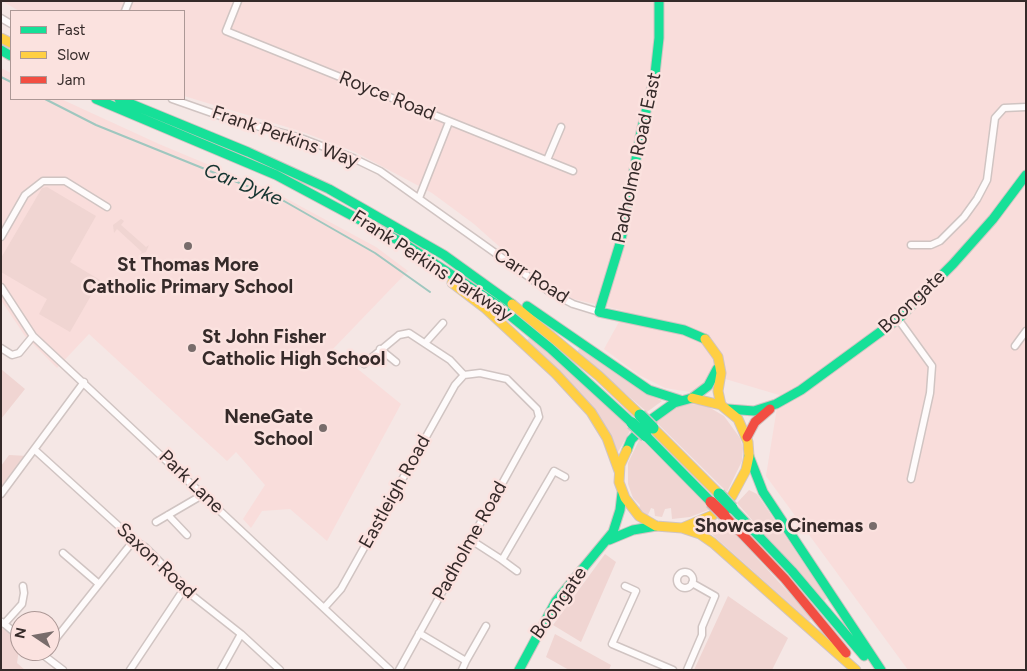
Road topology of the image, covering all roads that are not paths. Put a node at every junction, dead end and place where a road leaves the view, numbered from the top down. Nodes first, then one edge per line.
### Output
1 (238, 1) edge
2 (659, 1) edge
3 (98, 100) edge
4 (121, 100) edge
5 (175, 100) edge
6 (1026, 108) edge
7 (449, 122) junction
8 (561, 127) dead end
9 (547, 160) junction
10 (573, 171) dead end
11 (1026, 174) edge
12 (419, 198) junction
13 (107, 207) dead end
14 (343, 208) junction
15 (1, 237) edge
16 (911, 246) dead end
17 (1, 287) edge
18 (599, 312) junction
19 (526, 316) junction
20 (898, 319) junction
21 (443, 323) dead end
22 (537, 324) junction
23 (1026, 330) edge
24 (33, 336) junction
25 (426, 342) junction
26 (1015, 346) dead end
27 (1, 348) edge
28 (380, 349) junction
29 (396, 362) dead end
30 (364, 364) dead end
31 (719, 364) junction
32 (464, 375) junction
33 (84, 382) junction
34 (692, 398) junction
35 (680, 400) junction
36 (776, 404) junction
37 (724, 407) junction
38 (747, 437) junction
39 (34, 450) junction
40 (749, 456) junction
41 (619, 472) junction
42 (564, 477) dead end
43 (911, 479) dead end
44 (622, 493) junction
45 (1, 494) edge
46 (204, 494) junction
47 (728, 511) junction
48 (168, 515) junction
49 (156, 522) dead end
50 (656, 526) junction
51 (682, 528) junction
52 (187, 535) dead end
53 (134, 540) junction
54 (471, 540) junction
55 (607, 541) junction
56 (63, 553) dead end
57 (502, 560) junction
58 (517, 571) dead end
59 (692, 583) dead end
60 (99, 584) junction
61 (22, 586) dead end
62 (624, 586) dead end
63 (184, 589) junction
64 (324, 608) junction
65 (3, 623) edge
66 (486, 626) dead end
67 (60, 633) edge
68 (419, 633) junction
69 (241, 634) junction
70 (52, 661) edge
71 (466, 661) junction
72 (63, 670) edge
73 (130, 670) edge
74 (221, 670) edge
75 (280, 670) edge
76 (390, 670) edge
77 (399, 670) edge
78 (462, 670) edge
79 (519, 670) edge
80 (672, 670) edge
81 (687, 670) edge
82 (858, 670) edge
83 (876, 670) edge
84 (881, 670) edge

1 - 7 street, Royce Road
2 - 18 main road, Padholme Road East
3 - 14 main road, Frank Perkins Parkway
4 - 19 main road, Frank Perkins Parkway
5 - 12 street, Frank Perkins Way
6 - 16 street
7 - 9 street, Royce Road
7 - 12 street
8 - 9 street
9 - 10 street, Royce Road
11 - 20 main road, Boongate
12 - 18 street, Carr Road
13 - 15 street
14 - 19 main road, Frank Perkins Parkway
14 - 41 main road
17 - 24 street, Park Lane
18 - 31 main road, Carr Road
19 - 22 main road, Frank Perkins Parkway
19 - 22 main road
20 - 36 main road, Boongate
20 - 43 street
21 - 25 street
22 - 35 main road
22 - 47 main road, Frank Perkins Parkway, bridge
23 - 26 street
24 - 27 street
24 - 33 street, Park Lane
25 - 28 street
25 - 32 street
28 - 29 street
28 - 30 street
31 - 34 main road
31 - 37 main road, Carr Road
32 - 54 street, Padholme Road
32 - 64 street, Eastleigh Road
33 - 39 street
33 - 46 street, Park Lane
34 - 35 main road
34 - 37 main road
35 - 41 main road
36 - 37 main road, Boongate
36 - 38 main road, Boongate
37 - 38 main road
38 - 40 main road
39 - 45 street
39 - 53 street, Saxon Road
40 - 51 main road
40 - 84 main road
41 - 44 main road
42 - 57 street
44 - 50 main road
44 - 55 main road, Boongate
46 - 48 street
46 - 64 street, Park Lane
47 - 82 main road
47 - 83 main road
48 - 49 street
48 - 52 street
50 - 51 main road
50 - 55 main road, Boongate
51 - 82 main road
53 - 60 street
53 - 63 street, Saxon Road
54 - 57 street
54 - 68 street, Padholme Road
55 - 79 main road, Boongate
56 - 60 street
57 - 58 street
59 - 81 street
60 - 67 street
61 - 65 street
62 - 80 street
63 - 69 street, Saxon Road
63 - 73 street
64 - 76 street, Park Lane
66 - 71 street
68 - 71 street
68 - 77 street, Padholme Road
69 - 74 street
69 - 75 street, Saxon Road
70 - 72 street
71 - 78 street

